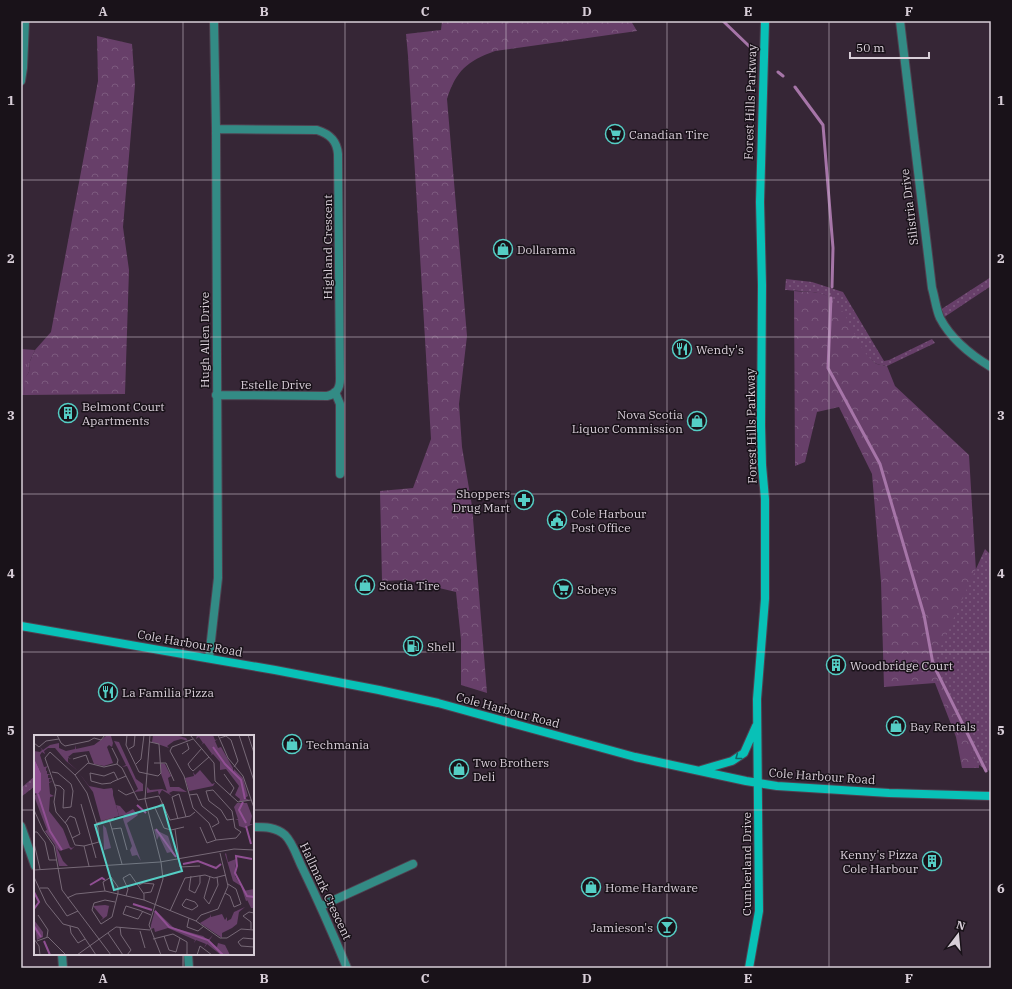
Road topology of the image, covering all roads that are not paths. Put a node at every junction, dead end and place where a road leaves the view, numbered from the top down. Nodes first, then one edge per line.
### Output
1 (25, 21) edge
2 (214, 21) edge
3 (765, 21) edge
4 (900, 21) edge
5 (21, 81) edge
6 (216, 128) junction
7 (991, 367) edge
8 (335, 392) junction
9 (216, 395) junction
10 (340, 474) dead end
11 (21, 626) edge
12 (209, 658) junction
13 (757, 723) junction
14 (699, 771) junction
15 (758, 783) junction
16 (991, 796) edge
17 (21, 826) edge
18 (254, 827) edge
19 (34, 863) edge
20 (413, 864) dead end
21 (321, 906) junction
22 (62, 955) edge
23 (188, 955) edge
24 (63, 968) edge
25 (189, 968) edge
26 (347, 968) edge
27 (749, 968) edge

1 - 5 street
2 - 6 street, Hugh Allen Drive
3 - 13 main road, Forest Hills Parkway
4 - 7 street, Silistria Drive
6 - 8 street, Highland Crescent
6 - 9 street, Hugh Allen Drive
8 - 9 street, Estelle Drive
8 - 10 street, Highland Crescent
9 - 12 street, Hugh Allen Drive
11 - 12 main road, Cole Harbour Road
12 - 14 main road, Cole Harbour Road
13 -> 14 main road
13 - 15 main road, Forest Hills Parkway
14 - 15 main road, Cole Harbour Road
15 - 16 main road, Cole Harbour Road
15 - 27 main road, Cumberland Drive
17 - 19 street
18 - 21 street, Hallmark Crescent
20 - 21 street
21 - 26 street, Hallmark Crescent
22 - 24 street
23 - 25 street

